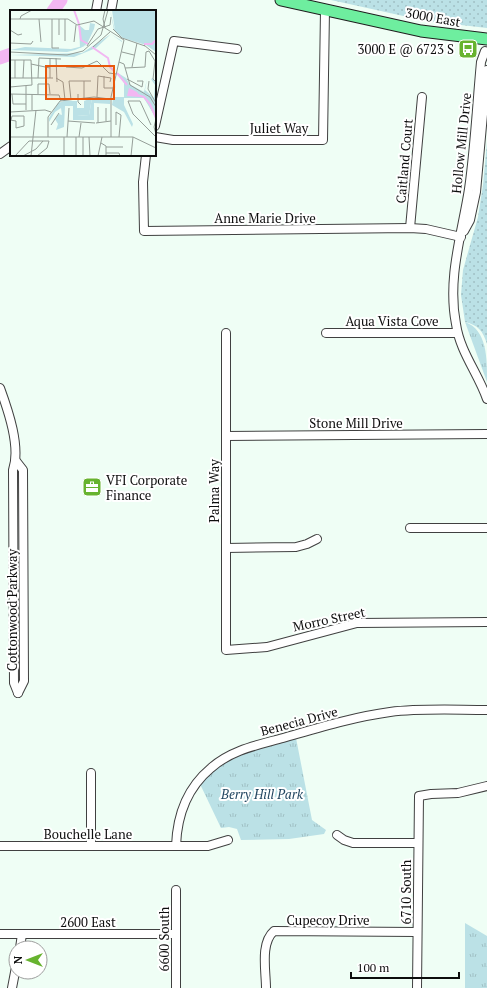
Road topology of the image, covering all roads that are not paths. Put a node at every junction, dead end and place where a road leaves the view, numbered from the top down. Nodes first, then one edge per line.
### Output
1 (98, 0) edge
2 (113, 0) edge
3 (281, 0) edge
4 (96, 10) edge
5 (111, 10) edge
6 (325, 10) junction
7 (487, 39) edge
8 (237, 50) dead end
9 (485, 51) junction
10 (487, 60) edge
11 (487, 70) edge
12 (422, 97) dead end
13 (156, 122) edge
14 (156, 137) edge
15 (10, 147) edge
16 (0, 154) edge
17 (146, 156) edge
18 (410, 228) junction
19 (461, 238) junction
20 (226, 333) dead end
21 (326, 333) dead end
22 (458, 333) junction
23 (0, 388) edge
24 (487, 399) edge
25 (487, 434) edge
26 (226, 436) junction
27 (16, 461) junction
28 (410, 528) dead end
29 (487, 528) edge
30 (317, 539) dead end
31 (226, 548) junction
32 (487, 622) edge
33 (226, 650) joint
34 (487, 710) edge
35 (91, 773) dead end
36 (487, 786) edge
37 (337, 835) dead end
38 (228, 840) dead end
39 (418, 843) junction
40 (0, 846) edge
41 (91, 846) junction
42 (176, 846) junction
43 (176, 890) dead end
44 (418, 932) junction
45 (0, 934) edge
46 (22, 934) junction
47 (176, 934) junction
48 (21, 940) edge
49 (176, 988) edge
50 (266, 988) edge
51 (417, 988) edge

1 - 4 street
2 - 5 street
3 - 6 main road, 3000 East
6 - 7 main road, 3000 East
6 - 14 street, Juliet Way
7 - 9 street, Hollow Mill Drive
8 - 13 street
9 - 10 street, Hollow Mill Drive
9 - 19 street, Hollow Mill Drive
11 - 19 street, Hollow Mill Drive
12 - 18 street, Caitland Court
15 - 16 street
17 - 18 street, Anne Marie Drive
18 - 19 street, Anne Marie Drive
19 - 22 street, Hollow Mill Drive
20 - 26 street, Palma Way
21 - 22 street, Aqua Vista Cove
22 - 24 street, Hollow Mill Drive
23 - 27 street, Cottonwood Parkway
25 - 26 street, Stone Mill Drive
26 - 31 street, Palma Way
27 - 27 street, Cottonwood Parkway
28 - 29 street
30 - 31 street
31 - 33 street, Palma Way
32 - 33 street, Morro Street
34 - 42 street, Benecia Drive
35 - 41 street
36 - 39 street, 6710 South
37 - 39 street
38 - 42 street, Bouchelle Lane
39 - 44 street, 6710 South
40 - 41 street, Bouchelle Lane
41 - 42 street, Bouchelle Lane
43 - 47 street, 6600 South
44 - 50 street, Cupecoy Drive
44 - 51 street, 6710 South
45 - 46 street, 2600 East
46 - 47 street, 2600 East
46 - 48 street
47 - 49 street, 6600 South

